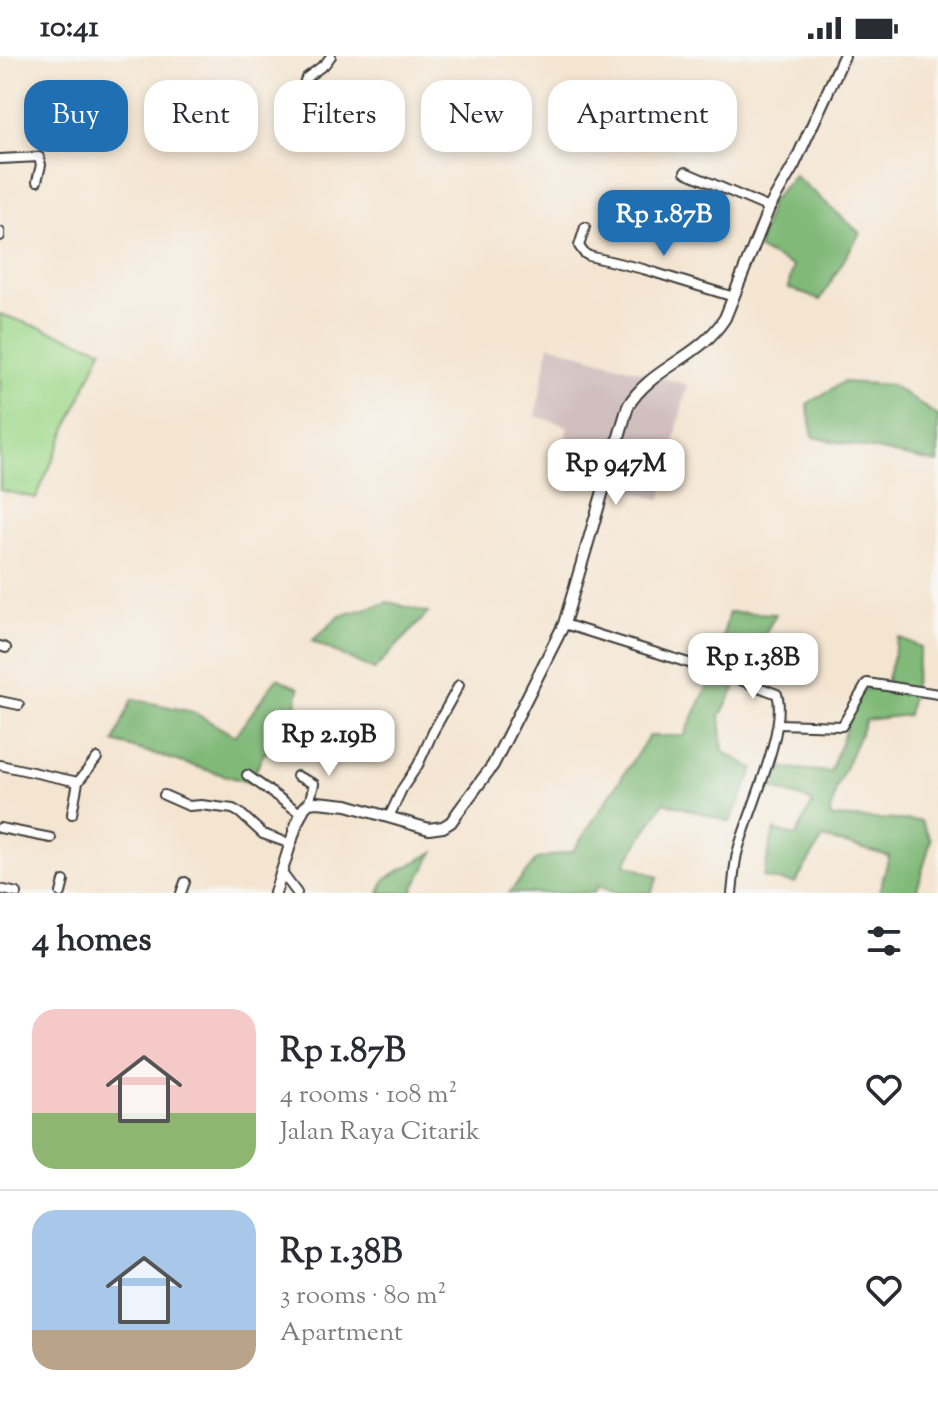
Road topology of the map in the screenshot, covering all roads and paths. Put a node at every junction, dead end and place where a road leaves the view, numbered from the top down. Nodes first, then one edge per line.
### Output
1 (331, 56) edge
2 (844, 56) edge
3 (305, 80) edge
4 (0, 159) edge
5 (685, 172) dead end
6 (37, 181) dead end
7 (769, 208) junction
8 (585, 227) dead end
9 (734, 297) junction
10 (564, 624) junction
11 (459, 685) dead end
12 (938, 694) edge
13 (0, 701) edge
14 (19, 705) dead end
15 (778, 724) junction
16 (97, 758) dead end
17 (0, 765) edge
18 (247, 775) dead end
19 (297, 776) dead end
20 (78, 782) junction
21 (164, 795) dead end
22 (309, 803) junction
23 (300, 813) junction
24 (72, 814) dead end
25 (389, 817) junction
26 (0, 828) edge
27 (51, 838) dead end
28 (291, 844) junction
29 (282, 873) junction
30 (64, 881) dead end
31 (185, 882) dead end
32 (0, 889) edge
33 (17, 893) edge
34 (61, 893) edge
35 (181, 893) edge
36 (275, 893) edge
37 (297, 893) edge
38 (732, 893) edge

1 - 3 street
2 - 7 street
4 - 6 street
5 - 7 street
7 - 9 street
8 - 9 street
9 - 10 street
10 - 15 street
10 - 25 street
11 - 25 street
12 - 15 street
13 - 14 street
15 - 38 street
16 - 20 street
17 - 20 street
18 - 23 street
19 - 22 street
20 - 24 street
21 - 28 street
22 - 23 street
22 - 25 street
23 - 28 street
26 - 27 street
28 - 29 street
29 - 36 street
29 - 37 street
30 - 34 street
31 - 35 street
32 - 33 street

